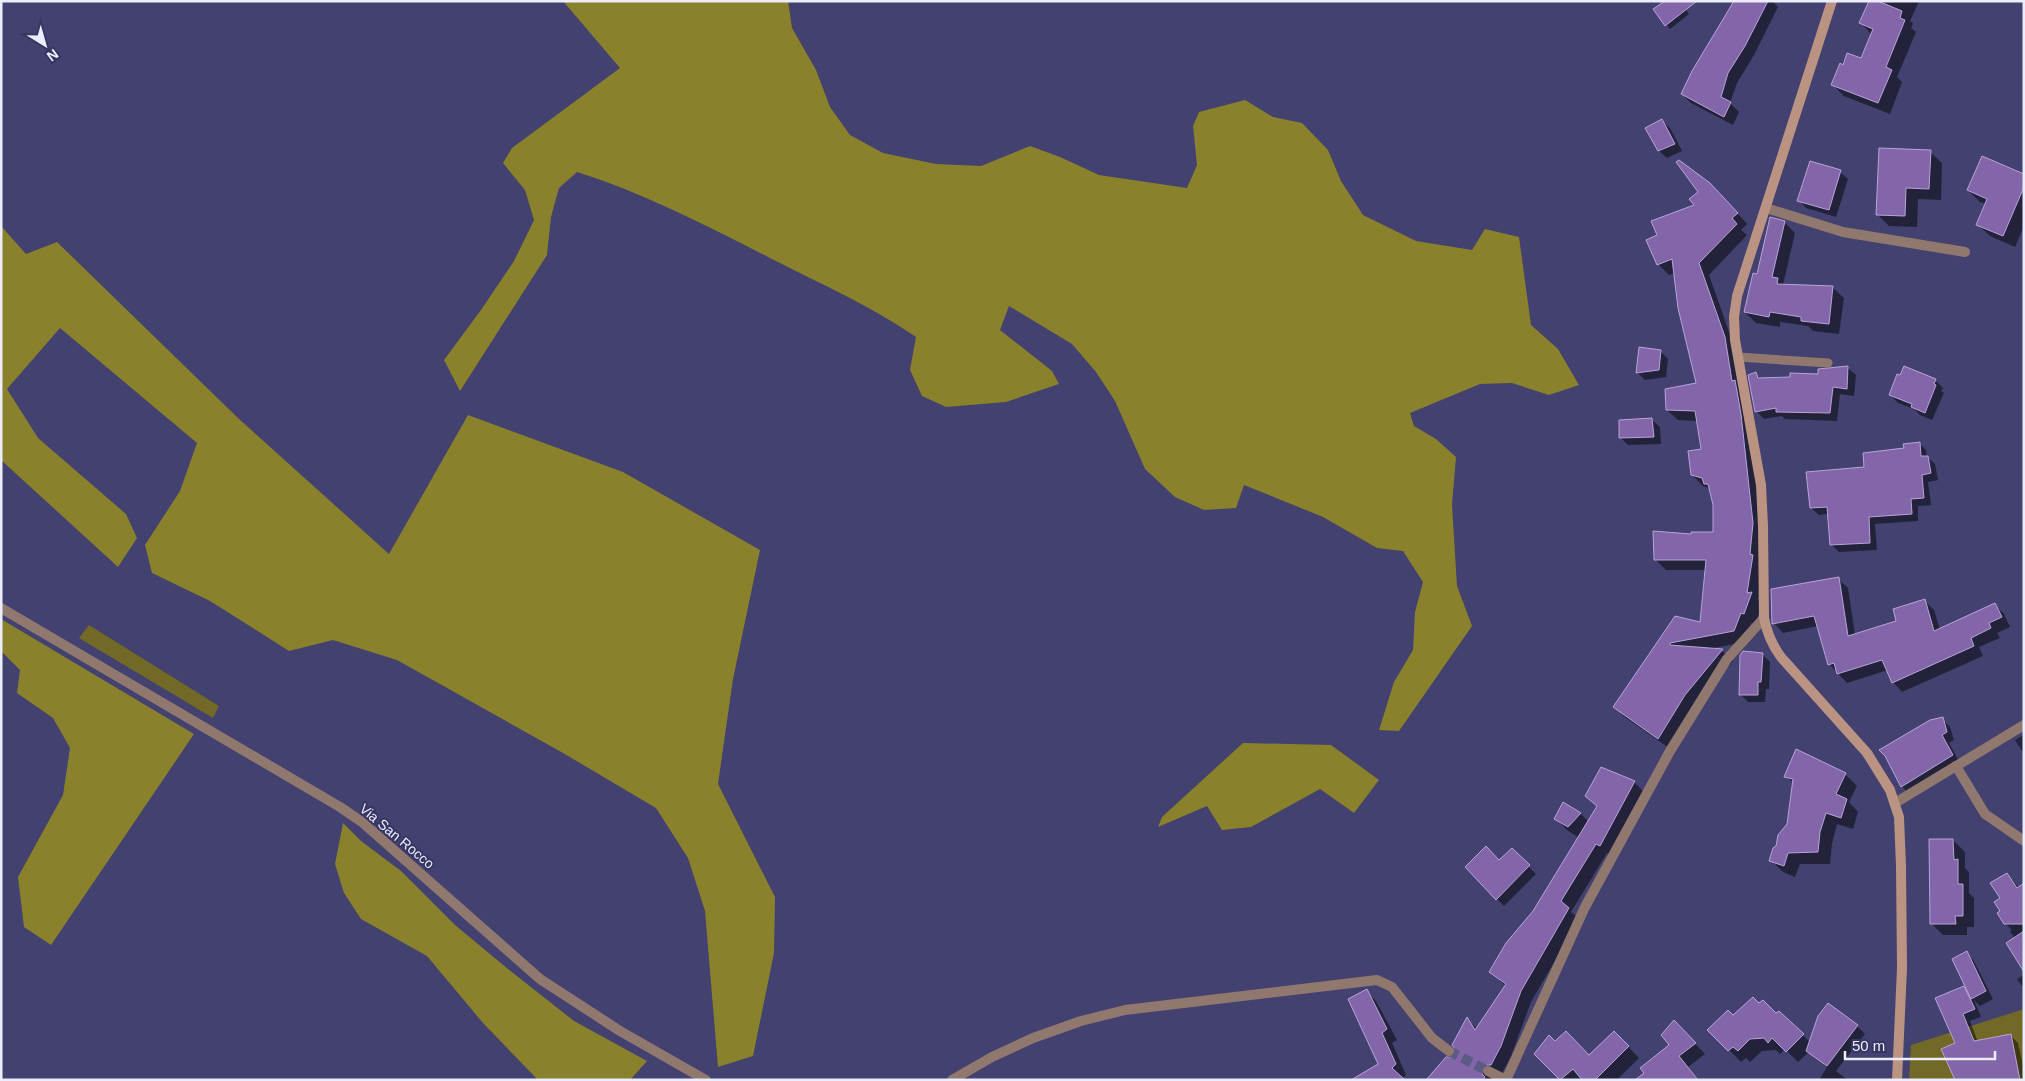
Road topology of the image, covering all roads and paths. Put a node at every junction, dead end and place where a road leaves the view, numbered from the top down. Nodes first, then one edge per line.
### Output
1 (1832, 1) edge
2 (1766, 208) junction
3 (1965, 252) dead end
4 (1738, 357) junction
5 (1828, 364) dead end
6 (1, 608) edge
7 (1764, 618) junction
8 (2024, 725) edge
9 (1956, 766) junction
10 (1894, 803) junction
11 (2024, 841) edge
12 (1449, 1051) tunnel mouth
13 (1488, 1071) tunnel mouth
14 (706, 1080) edge
15 (952, 1080) edge
16 (1898, 1080) edge

1 - 2 street
2 - 3 street
2 - 4 street
4 - 5 lane
4 - 7 street
6 - 14 street, Via San Rocco
7 - 10 street
7 - 13 street
8 - 9 street
9 - 10 street
9 - 11 street
10 - 16 street
12 - 15 street

